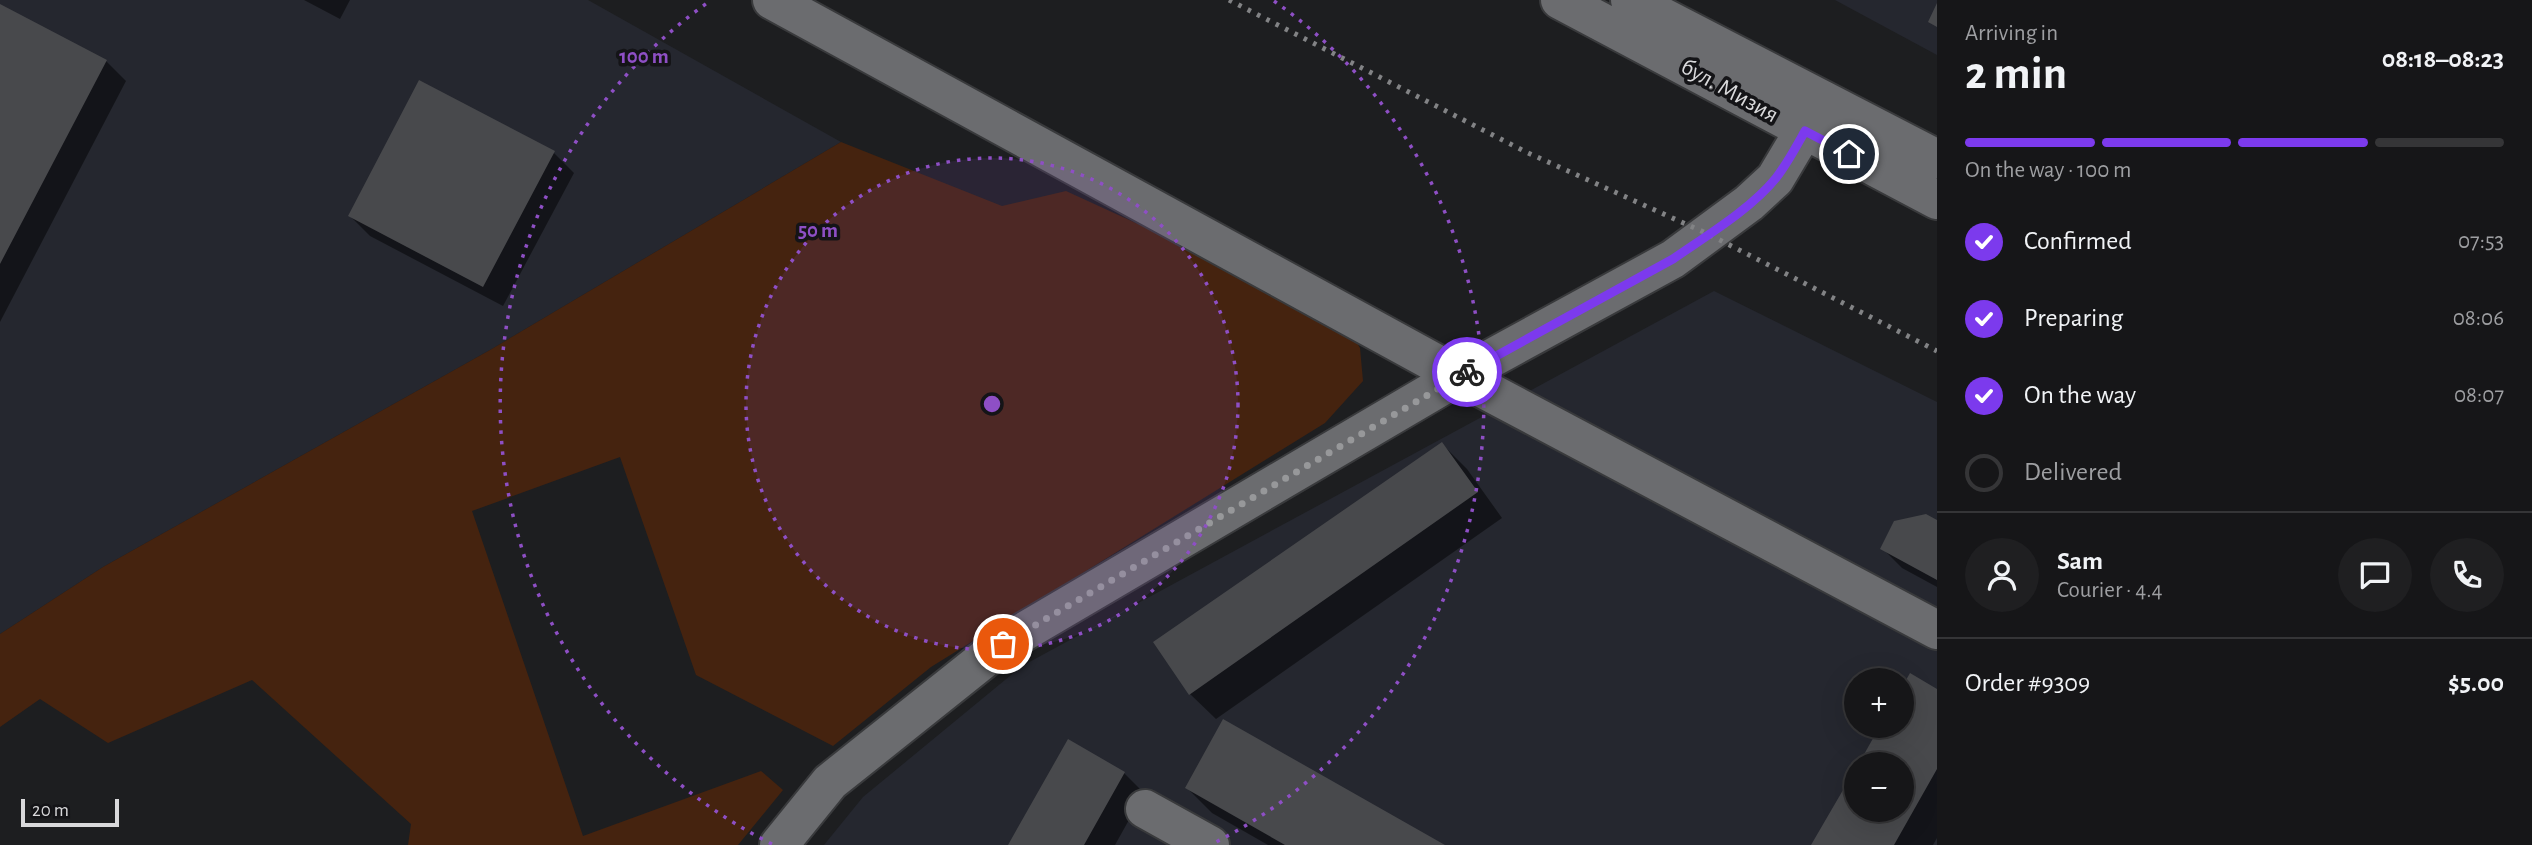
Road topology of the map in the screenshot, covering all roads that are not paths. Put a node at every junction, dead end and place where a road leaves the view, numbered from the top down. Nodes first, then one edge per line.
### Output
1 (772, 0) edge
2 (1560, 0) edge
3 (1631, 8) edge
4 (1814, 116) junction
5 (1937, 159) edge
6 (1937, 200) edge
7 (1460, 376) junction
8 (1937, 630) edge
9 (1146, 809) dead end
10 (779, 845) edge
11 (1210, 845) edge

1 - 7 street
2 - 3 street
3 - 4 street
4 - 5 street
4 - 6 street, бул. Мизия
4 - 7 street
7 - 8 street
7 - 10 street
9 - 11 street

